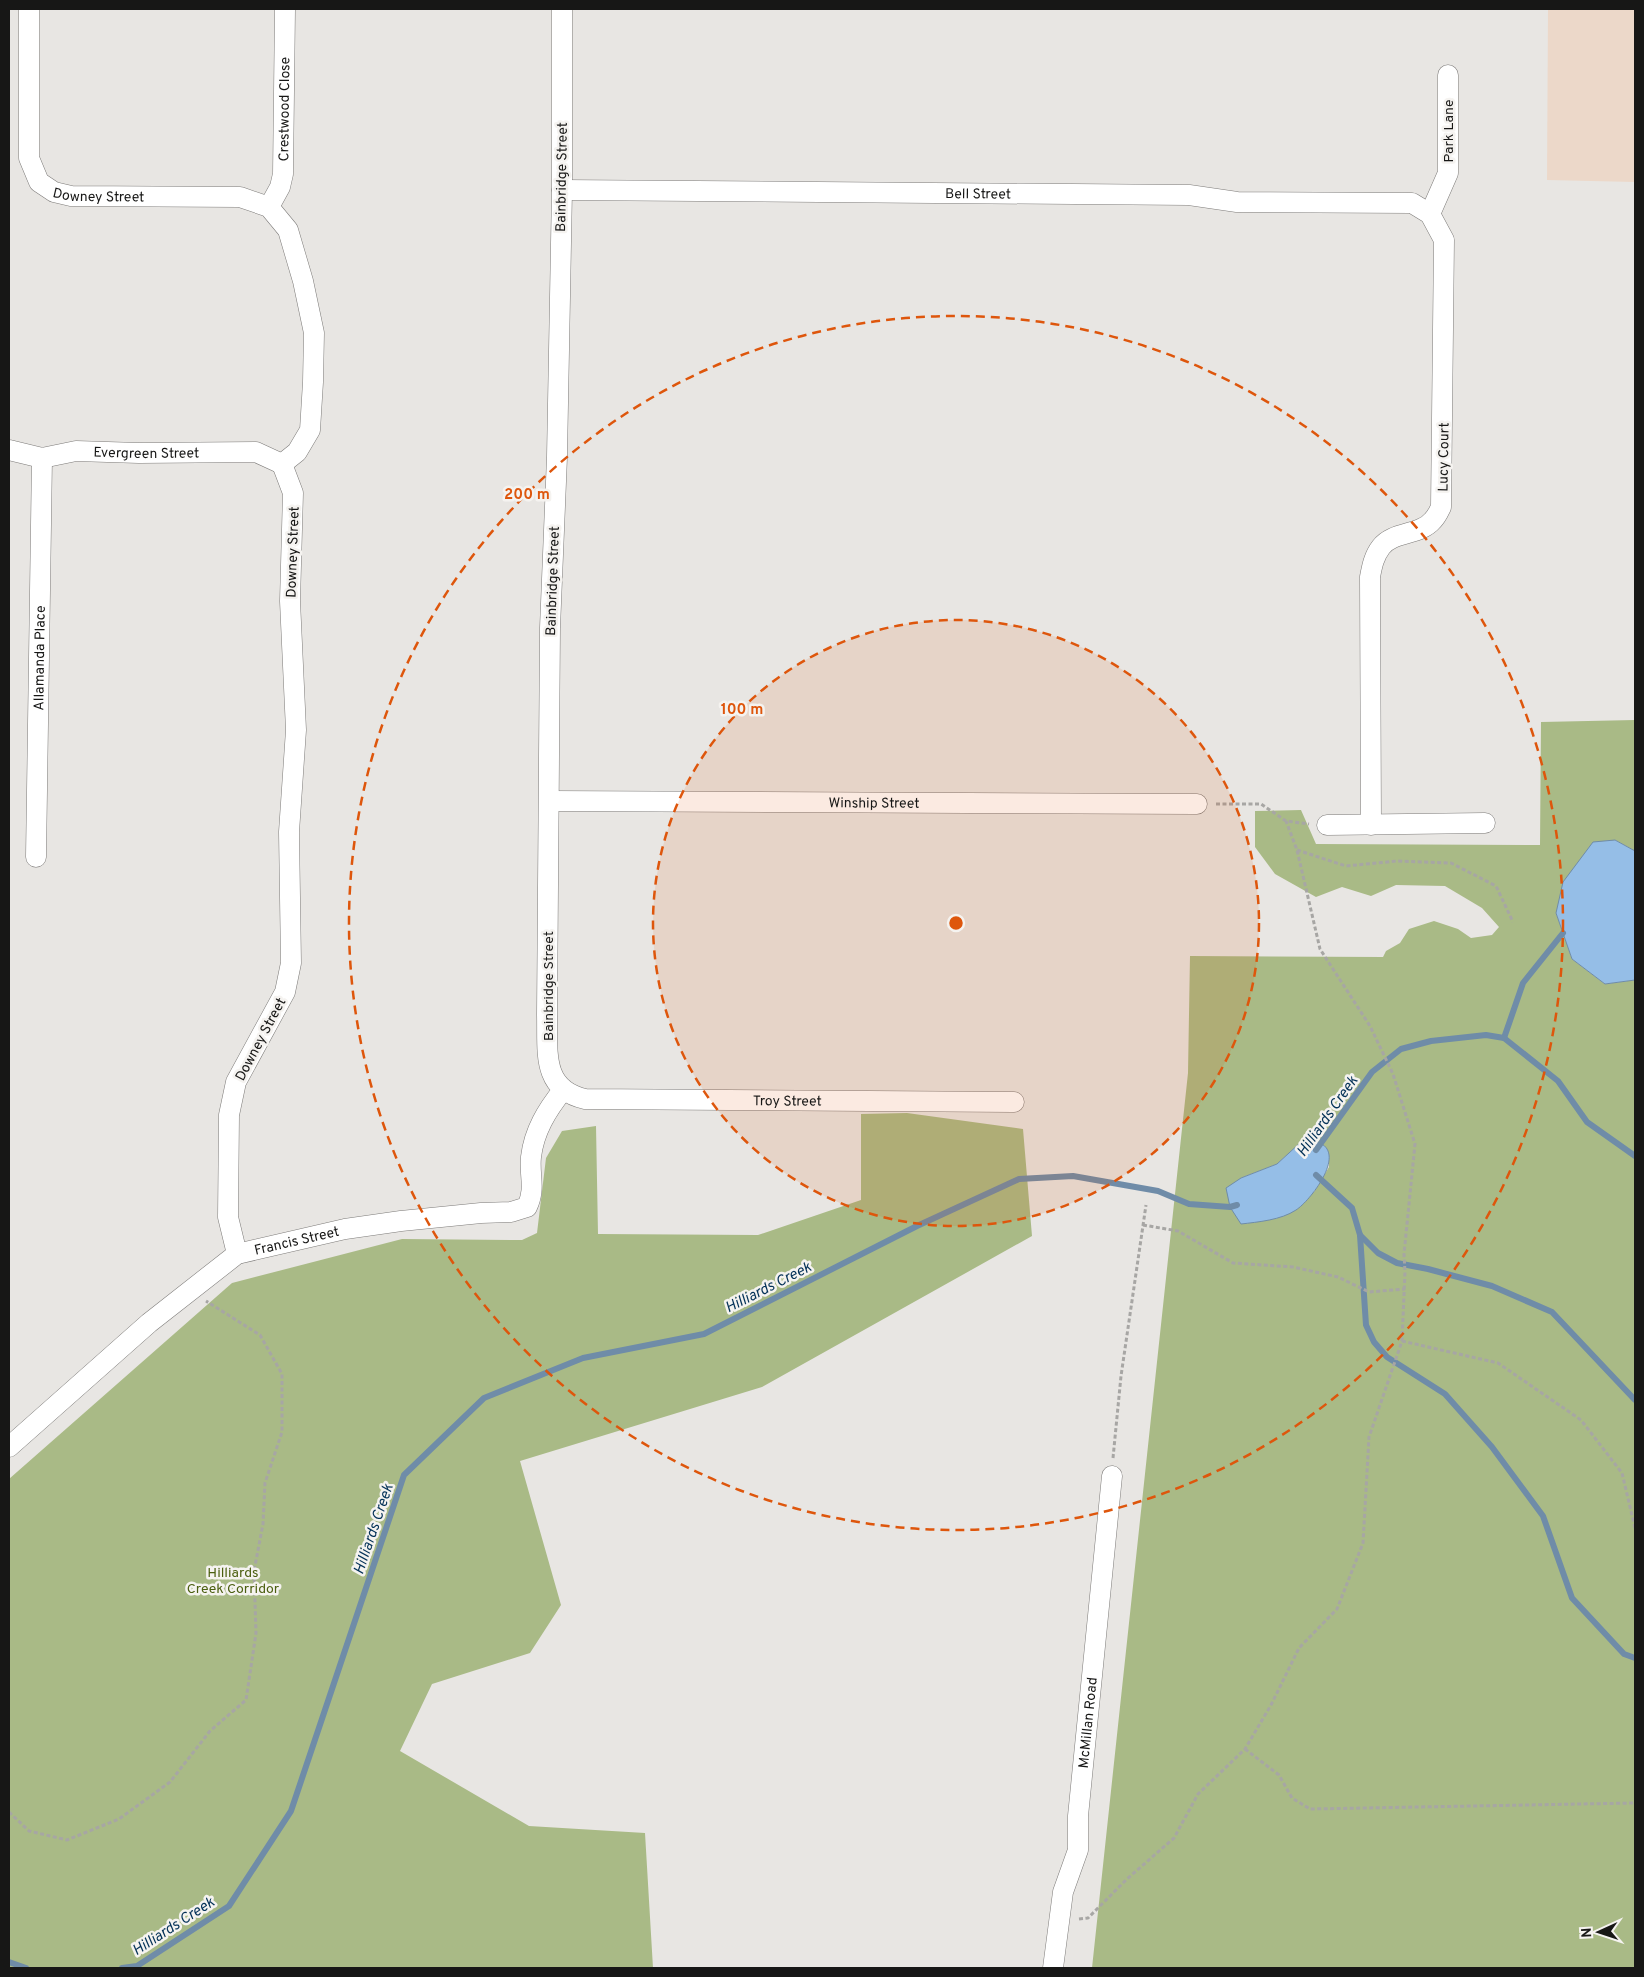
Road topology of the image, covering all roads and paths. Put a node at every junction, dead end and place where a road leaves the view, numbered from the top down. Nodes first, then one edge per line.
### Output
1 (29, 9) edge
2 (285, 9) edge
3 (562, 9) edge
4 (1448, 75) dead end
5 (562, 190) junction
6 (269, 207) junction
7 (1430, 214) junction
8 (9, 450) edge
9 (42, 458) junction
10 (282, 464) junction
11 (550, 801) junction
12 (1197, 804) joint
13 (1286, 822) junction
14 (1484, 823) dead end
15 (1370, 824) junction
16 (1327, 825) joint
17 (1298, 850) junction
18 (36, 857) dead end
19 (1513, 922) dead end
20 (563, 1090) junction
21 (1014, 1102) dead end
22 (1146, 1205) dead end
23 (1143, 1225) junction
24 (237, 1254) junction
25 (1405, 1289) junction
26 (187, 1292) junction
27 (1402, 1341) junction
28 (9, 1447) edge
29 (1112, 1476) joint
30 (1635, 1528) edge
31 (1245, 1749) junction
32 (1635, 1803) edge
33 (9, 1812) edge
34 (1058, 1922) junction
35 (1053, 1968) edge

1 - 6 street, Downey Street
2 - 6 street, Crestwood Close
3 - 5 street, Bainbridge Street
4 - 7 street, Park Lane
5 - 7 street, Bell Street
5 - 11 street, Bainbridge Street
6 - 10 street
7 - 15 street, Lucy Court
8 - 9 street, Evergreen Street
9 - 10 street, Evergreen Street
9 - 18 street, Allamanda Place
10 - 24 street, Downey Street
11 - 12 street, Winship Street
11 - 20 street, Bainbridge Street
12 - 13 path
13 - 16 path
13 - 17 path
14 - 15 street
15 - 16 street
17 - 19 path
17 - 25 path
20 - 21 street, Troy Street
20 - 24 street, Francis Street
22 - 23 path
23 - 25 path
23 - 29 path
24 - 26 street, Francis Street
25 - 27 path
26 - 28 street, Francis Street
26 - 33 path
27 - 30 path
27 - 31 path
29 - 34 street, McMillan Road
31 - 32 path
31 - 34 path
34 - 35 street, McMillan Road

